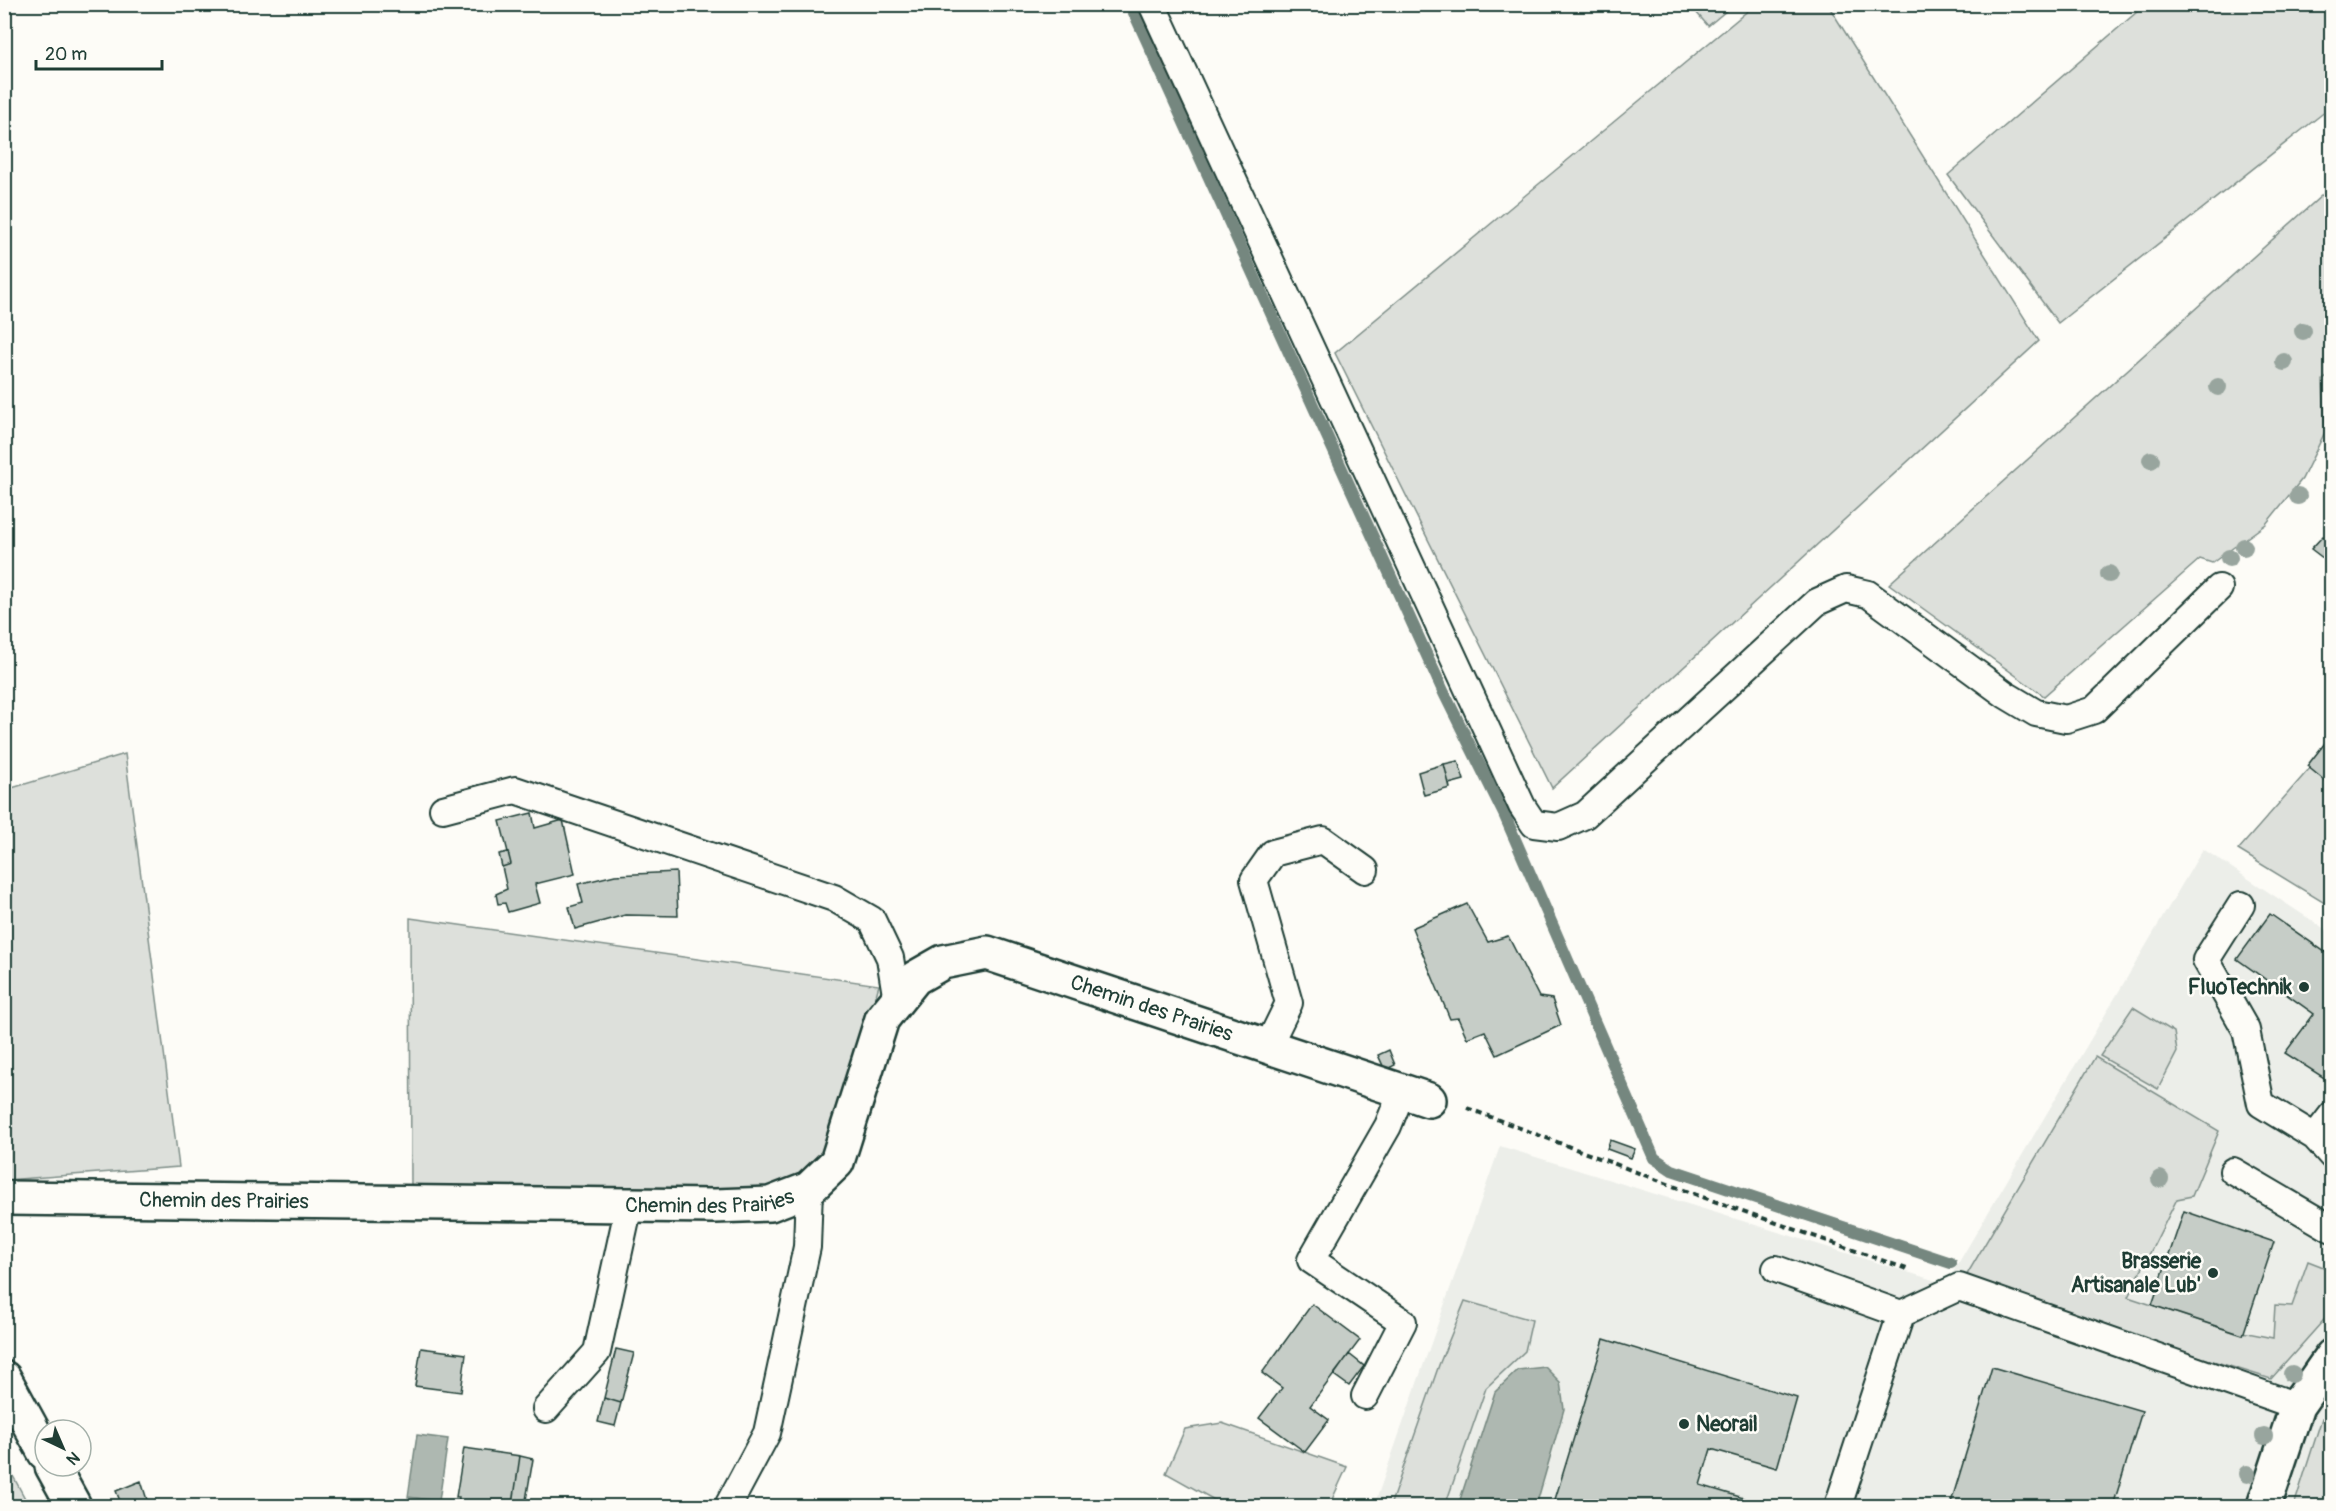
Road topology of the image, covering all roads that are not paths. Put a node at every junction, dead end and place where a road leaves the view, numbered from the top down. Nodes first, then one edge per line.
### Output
1 (1152, 4) edge
2 (2219, 588) dead end
3 (443, 809) dead end
4 (1365, 870) dead end
5 (2241, 905) dead end
6 (897, 1001) junction
7 (1268, 1046) junction
8 (1416, 1095) joint
9 (2331, 1115) edge
10 (2315, 1137) junction
11 (2331, 1156) edge
12 (2233, 1171) dead end
13 (808, 1189) junction
14 (4, 1198) edge
15 (629, 1205) junction
16 (2331, 1229) edge
17 (1776, 1269) dead end
18 (1901, 1314) junction
19 (2331, 1356) edge
20 (4, 1378) edge
21 (1365, 1396) dead end
22 (2297, 1406) junction
23 (546, 1409) dead end
24 (33, 1431) edge
25 (59, 1478) edge
26 (729, 1504) dead end
27 (74, 1506) edge
28 (1838, 1506) edge
29 (2264, 1506) edge

1 - 2 lane
3 - 6 lane
4 - 7 lane
5 - 10 lane
6 - 7 street, Chemin des Prairies
6 - 13 street, Chemin des Prairies
7 - 8 street, Chemin des Prairies
8 - 21 lane
9 - 10 lane
10 - 11 lane
12 - 16 lane
13 - 15 street, Chemin des Prairies
13 - 26 lane
14 - 15 street, Chemin des Prairies
15 - 23 lane
17 - 18 lane
18 - 22 lane
18 - 28 lane
19 - 22 street
20 - 24 street
22 - 29 street
25 - 27 street

